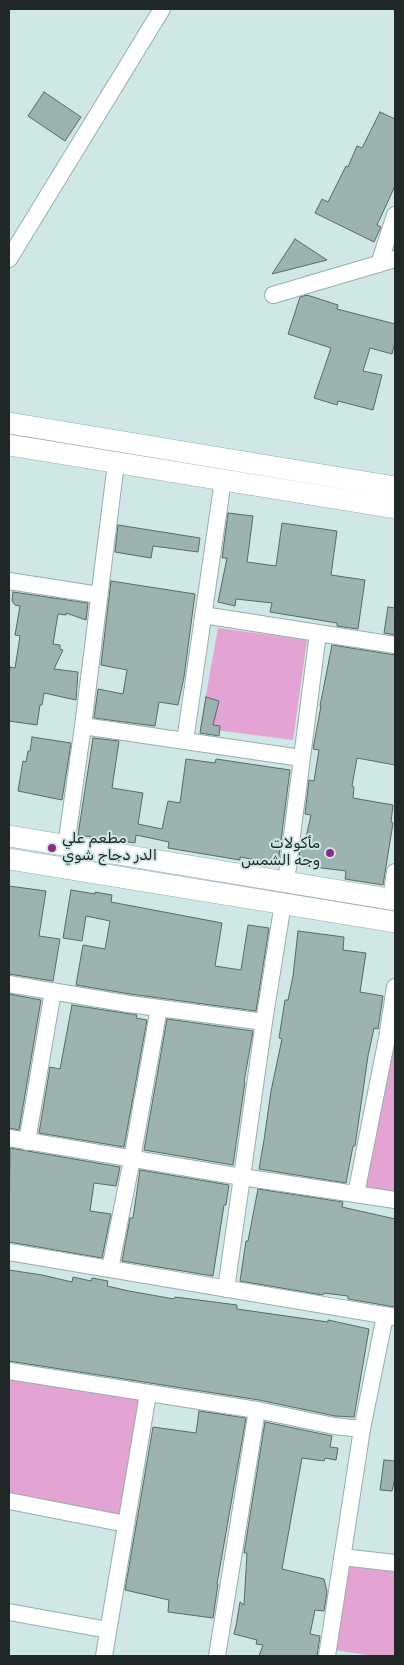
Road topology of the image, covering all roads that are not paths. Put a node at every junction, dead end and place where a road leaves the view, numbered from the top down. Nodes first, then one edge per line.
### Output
1 (162, 9) edge
2 (395, 215) edge
3 (9, 259) edge
4 (395, 259) edge
5 (379, 264) junction
6 (273, 295) dead end
7 (9, 423) edge
8 (9, 445) edge
9 (116, 463) junction
10 (223, 480) junction
11 (395, 487) edge
12 (395, 508) edge
13 (9, 581) edge
14 (99, 596) junction
15 (203, 615) junction
16 (318, 633) junction
17 (395, 645) edge
18 (83, 726) junction
19 (185, 741) junction
20 (301, 758) junction
21 (9, 836) edge
22 (66, 846) junction
23 (9, 859) edge
24 (395, 872) edge
25 (286, 882) junction
26 (393, 899) edge
27 (283, 904) junction
28 (395, 922) edge
29 (9, 984) edge
30 (395, 987) edge
31 (53, 991) junction
32 (159, 1008) junction
33 (264, 1022) junction
34 (391, 1039) edge
35 (9, 1138) edge
36 (27, 1142) junction
37 (132, 1159) junction
38 (242, 1177) junction
39 (356, 1194) junction
40 (395, 1200) edge
41 (9, 1252) edge
42 (110, 1270) junction
43 (226, 1289) junction
44 (390, 1316) edge
45 (9, 1371) edge
46 (148, 1394) junction
47 (258, 1410) junction
48 (362, 1429) junction
49 (9, 1501) edge
50 (126, 1524) junction
51 (342, 1557) junction
52 (395, 1563) edge
53 (9, 1612) edge
54 (108, 1630) junction
55 (104, 1656) edge
56 (217, 1656) edge
57 (328, 1656) edge

1 - 3 street
2 - 5 street
4 - 5 street
5 - 6 street
7 - 11 street
8 - 9 street
9 - 10 street
9 - 14 street
10 - 12 street
10 - 15 street
13 - 14 street
14 - 18 street
15 - 16 street
15 - 19 street
16 - 17 street
16 - 20 street
18 - 19 street
18 - 22 street
19 - 20 street
20 - 25 street
21 - 22 street
22 - 25 street
23 - 27 street
24 - 26 street
25 - 26 street
27 - 28 street
27 - 33 street
29 - 31 street
30 - 34 street
31 - 32 street
31 - 36 street
32 - 33 street
32 - 37 street
33 - 38 street
34 - 39 street
35 - 36 street
36 - 37 street
37 - 38 street
37 - 42 street
38 - 39 street
38 - 43 street
39 - 40 street
41 - 42 street
42 - 43 street
43 - 44 street
44 - 48 street
45 - 46 street
46 - 47 street
46 - 50 street
47 - 48 street
47 - 56 street
48 - 51 street
49 - 50 street
50 - 54 street
51 - 52 street
51 - 57 street
53 - 54 street
54 - 55 street

